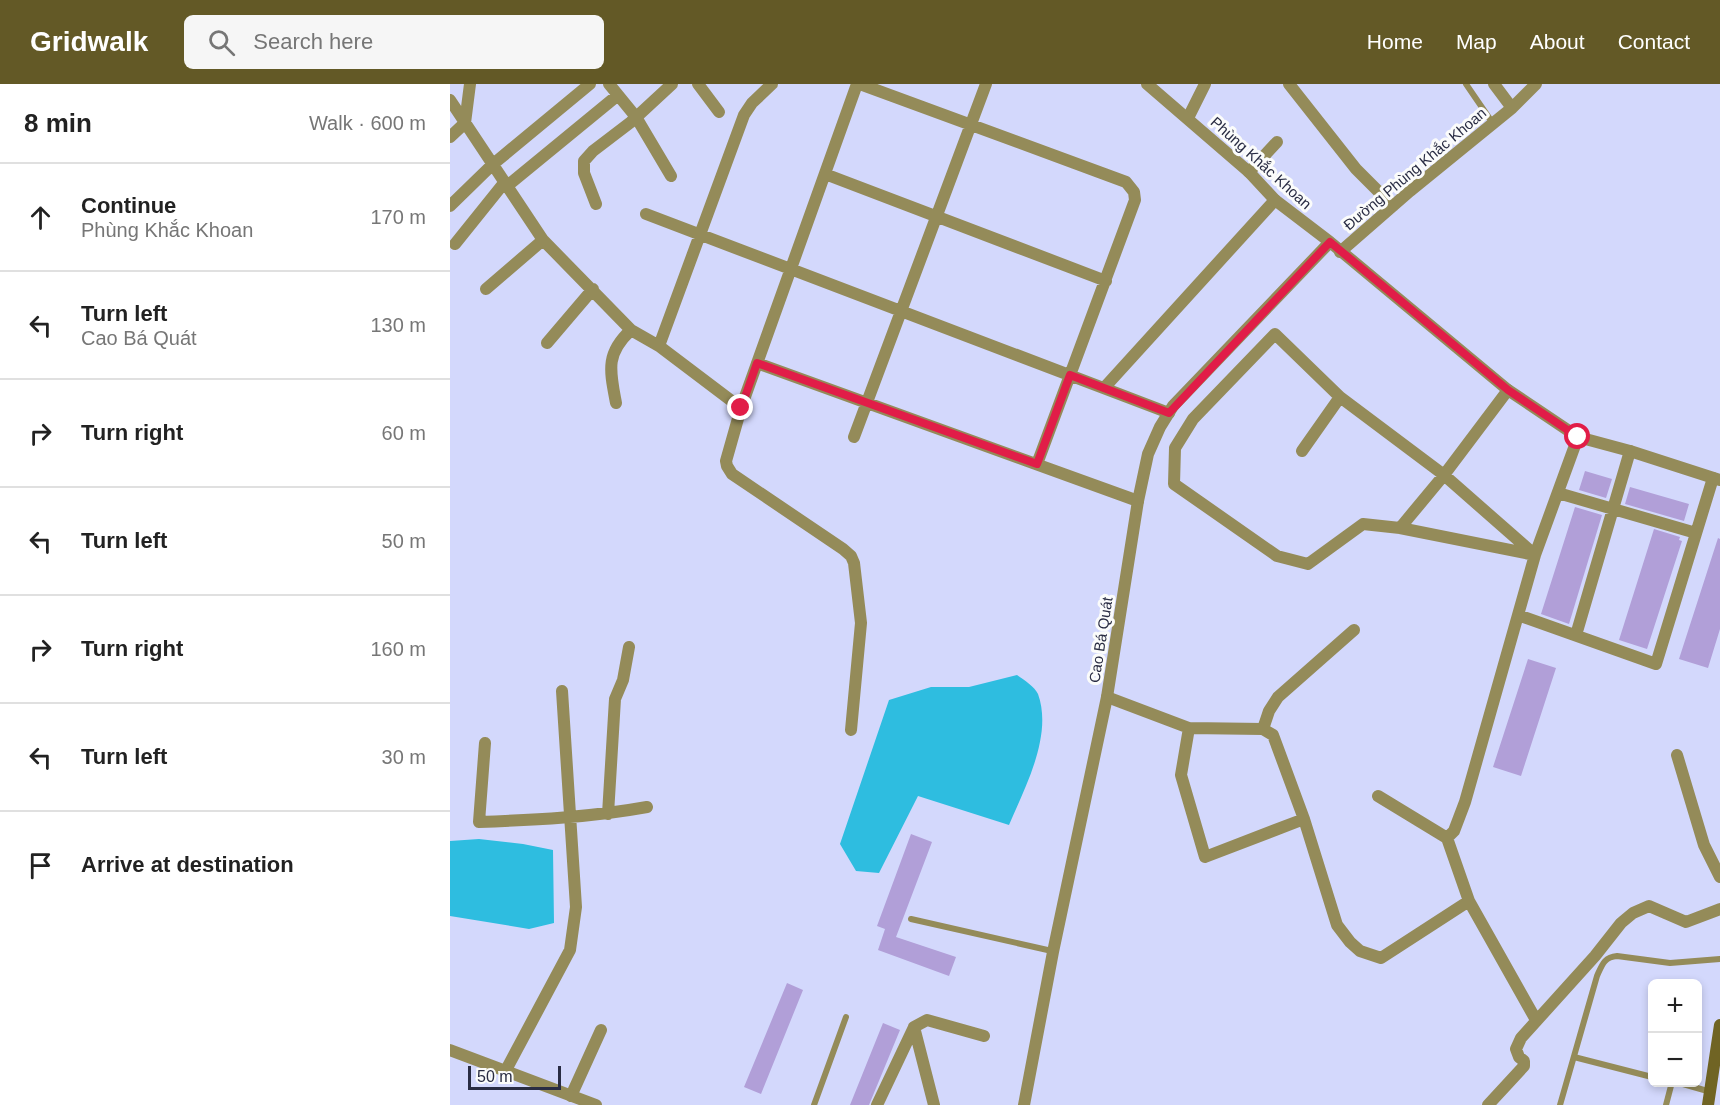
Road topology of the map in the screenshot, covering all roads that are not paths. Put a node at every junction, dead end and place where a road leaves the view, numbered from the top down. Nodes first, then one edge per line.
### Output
1 (470, 84) edge
2 (590, 84) edge
3 (609, 84) edge
4 (672, 84) edge
5 (698, 84) edge
6 (772, 84) edge
7 (859, 84) edge
8 (986, 84) edge
9 (1147, 84) edge
10 (1205, 84) edge
11 (1289, 84) edge
12 (1466, 84) edge
13 (1494, 84) edge
14 (1536, 84) edge
15 (618, 95) junction
16 (450, 100) edge
17 (1512, 108) junction
18 (719, 112) dead end
19 (636, 117) junction
20 (1188, 118) junction
21 (1492, 122) junction
22 (465, 123) junction
23 (970, 125) junction
24 (450, 137) edge
25 (1276, 142) dead end
26 (492, 165) junction
27 (1249, 172) junction
28 (825, 174) junction
29 (671, 176) dead end
30 (506, 184) junction
31 (1275, 200) junction
32 (596, 204) dead end
33 (450, 206) edge
34 (1393, 206) junction
35 (646, 214) dead end
36 (936, 217) junction
37 (700, 235) junction
38 (543, 240) junction
39 (1330, 242) junction
40 (455, 244) dead end
41 (1340, 252) junction
42 (791, 269) junction
43 (1106, 281) junction
44 (486, 289) dead end
45 (593, 289) junction
46 (901, 311) junction
47 (631, 330) junction
48 (547, 344) dead end
49 (659, 346) junction
50 (757, 363) junction
51 (1070, 375) junction
52 (1104, 388) junction
53 (1508, 390) junction
54 (1340, 397) junction
55 (616, 403) dead end
56 (867, 403) junction
57 (741, 408) junction
58 (1169, 413) junction
59 (854, 437) dead end
60 (1578, 437) junction
61 (1302, 451) dead end
62 (1630, 451) junction
63 (1037, 464) junction
64 (1444, 476) junction
65 (1716, 479) edge
66 (1558, 493) junction
67 (1138, 501) junction
68 (1613, 508) junction
69 (1400, 528) junction
70 (1696, 533) junction
71 (1535, 555) junction
72 (1518, 615) junction
73 (1354, 630) dead end
74 (1576, 635) junction
75 (629, 647) dead end
76 (562, 691) dead end
77 (1107, 697) junction
78 (1189, 728) junction
79 (1263, 729) junction
80 (851, 730) dead end
81 (485, 743) dead end
82 (1677, 754) dead end
83 (1378, 796) dead end
84 (647, 807) dead end
85 (608, 814) junction
86 (571, 818) junction
87 (1304, 819) junction
88 (1447, 838) junction
89 (1720, 877) edge
90 (1469, 901) junction
91 (1720, 909) edge
92 (911, 919) dead end
93 (1053, 952) junction
94 (1720, 959) edge
95 (846, 1017) dead end
96 (1536, 1020) junction
97 (1720, 1025) edge
98 (914, 1028) junction
99 (601, 1030) dead end
100 (984, 1036) dead end
101 (450, 1050) edge
102 (1574, 1057) junction
103 (506, 1070) junction
104 (1648, 1076) edge
105 (1673, 1087) edge
106 (1686, 1087) edge
107 (571, 1096) junction
108 (1713, 1096) edge
109 (596, 1105) edge
110 (814, 1105) edge
111 (877, 1105) edge
112 (934, 1105) edge
113 (1024, 1105) edge
114 (1488, 1105) edge
115 (1560, 1105) edge
116 (1666, 1105) edge

1 - 22 street
2 - 26 street
3 - 15 street
4 - 19 street
5 - 18 street
6 - 37 street
7 - 23 street
7 - 28 street
8 - 23 street
9 - 20 street, Phùng Khắc Khoan
10 - 20 street
11 - 34 street
12 - 21 lane
13 - 17 street
14 - 17 street, Đường Phùng Khắc Khoan
15 - 19 street
15 - 30 street
16 - 22 street
17 - 21 street, Đường Phùng Khắc Khoan
19 - 29 street
19 - 32 street
20 - 27 street, Phùng Khắc Khoan
21 - 34 street, Đường Phùng Khắc Khoan
22 - 24 street
22 - 26 street
23 - 36 street
23 - 43 street
25 - 27 street
26 - 30 street
26 - 33 street
27 - 31 street, Phùng Khắc Khoan
28 - 36 street
28 - 42 street
30 - 38 street
30 - 40 street
31 - 39 street, Phùng Khắc Khoan
31 - 52 street
34 - 41 street, Đường Phùng Khắc Khoan
35 - 37 street
36 - 43 street
36 - 46 street
37 - 42 street
37 - 49 street
38 - 44 street
38 - 45 street
39 - 41 street, Phùng Khắc Khoan
39 - 58 street, Cao Bá Quát
41 - 53 street, Phùng Khắc Khoan
42 - 46 street
42 - 50 street
43 - 51 street
45 - 47 street
45 - 48 street
46 - 51 street
46 - 56 street
47 - 49 street
47 - 55 street
49 - 57 street
50 - 56 street
50 - 57 street
51 - 52 street
51 - 63 street
52 - 58 street
53 - 60 street, Phùng Khắc Khoan
53 - 64 street
54 - 61 street
54 - 64 street
54 - 69 street
56 - 59 street
56 - 63 street
57 - 80 street
58 - 67 street, Cao Bá Quát
60 - 62 street, Phùng Khắc Khoan
60 - 66 street
62 - 65 street, Phùng Khắc Khoan
62 - 68 street
63 - 67 street
64 - 69 street
64 - 71 street
65 - 70 street
66 - 68 street
66 - 71 street
67 - 77 street, Cao Bá Quát
68 - 70 street
68 - 74 street
69 - 71 street
70 - 74 street
71 - 72 street
72 - 74 street
72 - 88 street
73 - 79 street
75 - 85 street
76 - 86 street
77 - 78 street
77 - 93 street, Cao Bá Quát
78 - 79 street
78 - 87 street
79 - 87 street
81 - 86 street
82 - 89 street
83 - 88 street
84 - 85 street
85 - 86 street
86 - 103 street
87 - 90 street
88 - 90 street
90 - 96 street
91 - 96 street
92 - 93 lane
93 - 113 street, Cao Bá Quát
94 - 102 lane
95 - 110 lane
96 - 114 street
97 - 108 main road
98 - 100 street
98 - 111 street
98 - 112 street
99 - 107 street
101 - 103 street
102 - 104 lane
102 - 115 lane
103 - 107 street
105 - 116 lane
106 - 108 lane
107 - 109 street

